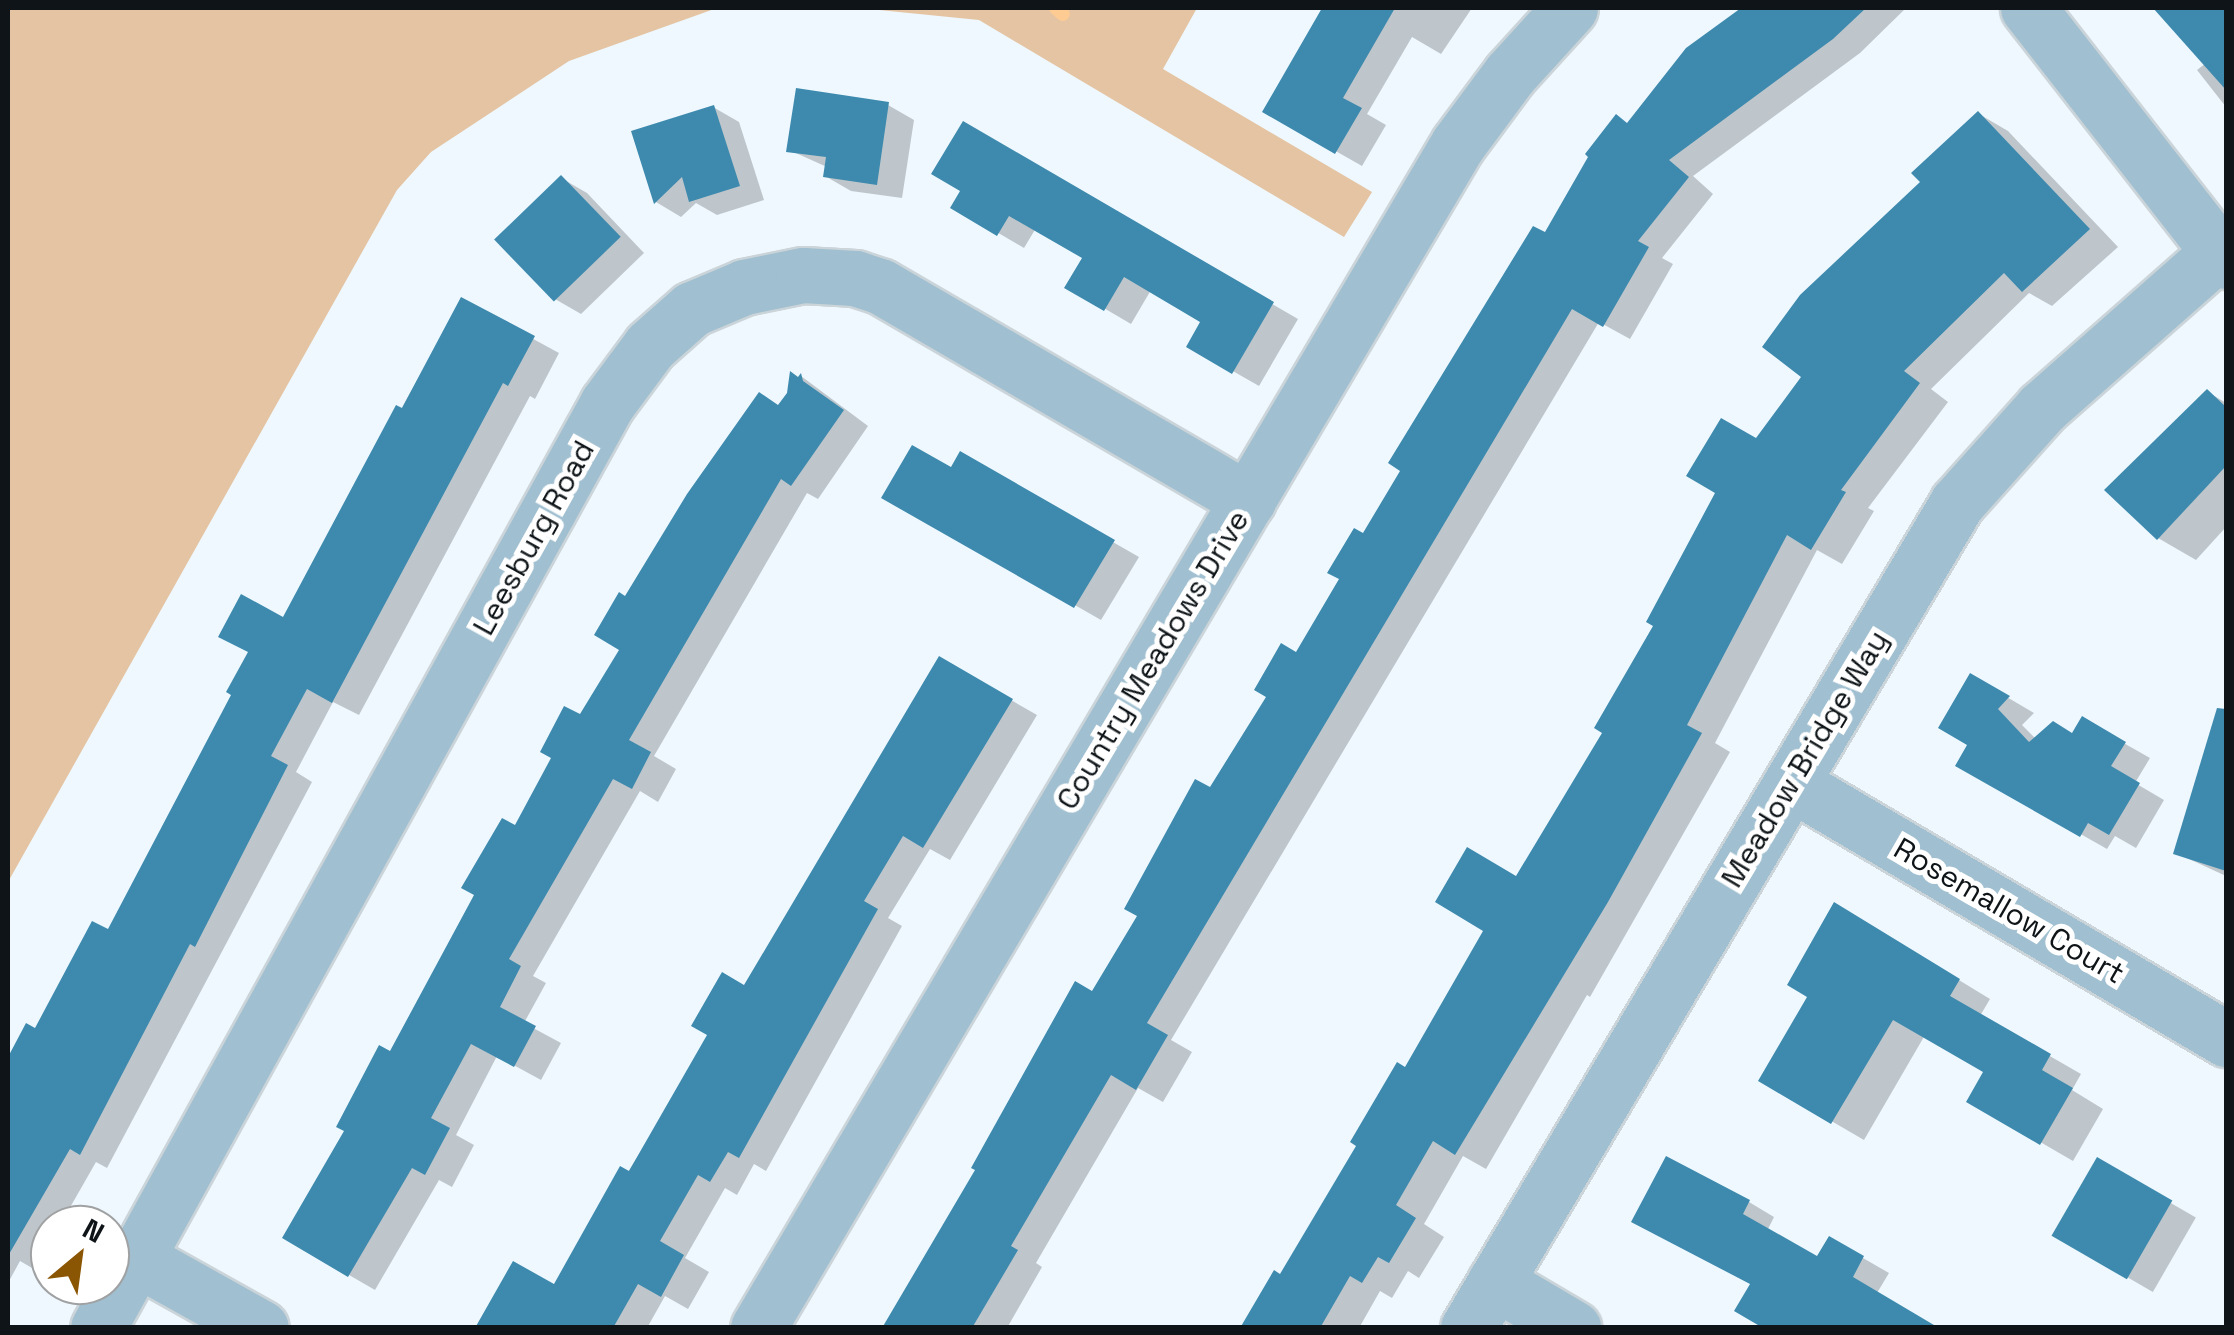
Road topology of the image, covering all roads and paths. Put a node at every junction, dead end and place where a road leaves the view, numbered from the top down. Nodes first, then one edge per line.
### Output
1 (1570, 8) edge
2 (2028, 8) edge
3 (2222, 257) edge
4 (1248, 500) junction
5 (1791, 784) junction
6 (2226, 1039) edge
7 (136, 1258) junction
8 (1482, 1305) edge
9 (98, 1328) edge
10 (260, 1328) edge
11 (758, 1328) edge
12 (1572, 1328) edge

1 - 4 street, Country Meadows Drive
2 - 3 street
3 - 5 street, Meadow Bridge Way
4 - 7 street, Leesburg Road
4 - 11 street, Country Meadows Drive
5 - 6 street, Rosemallow Court
5 - 8 street, Meadow Bridge Way
7 - 9 street, Leesburg Road
7 - 10 street
8 - 12 street

